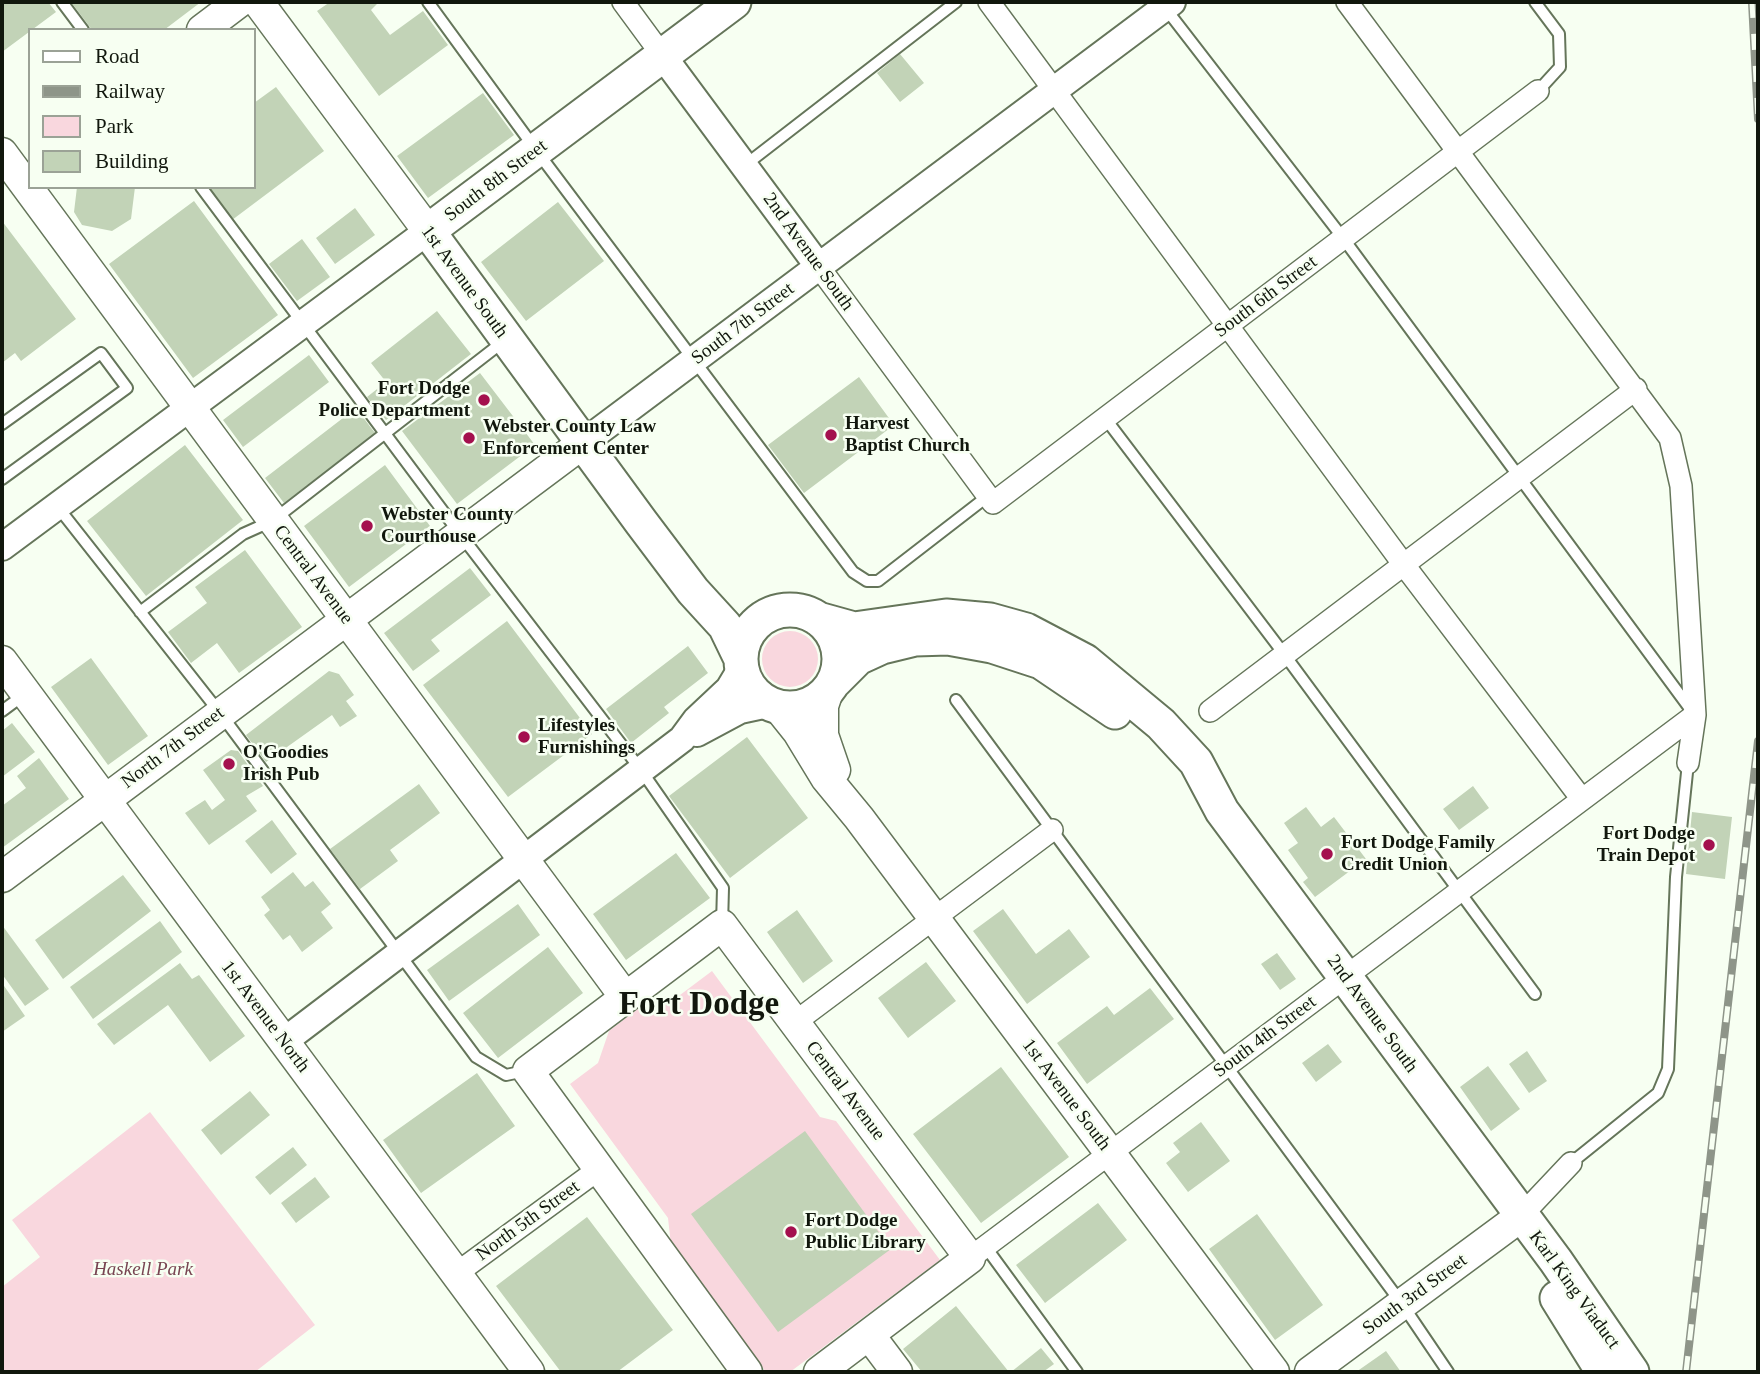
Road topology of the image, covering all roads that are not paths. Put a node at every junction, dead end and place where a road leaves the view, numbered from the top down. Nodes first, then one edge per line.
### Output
1 (62, 2) edge
2 (239, 2) edge
3 (258, 2) edge
4 (428, 2) edge
5 (623, 2) edge
6 (734, 2) edge
7 (956, 2) edge
8 (989, 2) edge
9 (1347, 2) edge
10 (1535, 2) edge
11 (1168, 5) edge
12 (82, 28) edge
13 (205, 28) edge
14 (662, 55) junction
15 (1056, 91) junction
16 (1538, 91) joint
17 (536, 150) junction
18 (1458, 151) junction
19 (12, 165) edge
20 (744, 166) junction
21 (28, 187) edge
22 (29, 189) edge
23 (203, 189) edge
24 (428, 231) junction
25 (1343, 238) junction
26 (819, 267) junction
27 (304, 324) junction
28 (1229, 325) junction
29 (506, 339) junction
30 (694, 361) junction
31 (1636, 389) junction
32 (189, 409) junction
33 (1105, 418) junction
34 (2, 424) edge
35 (386, 435) junction
36 (583, 443) junction
37 (1520, 476) junction
38 (2, 479) edge
39 (991, 500) junction
40 (57, 506) junction
41 (272, 521) junction
42 (460, 534) junction
43 (2, 547) edge
44 (671, 561) junction
45 (1404, 565) junction
46 (141, 612) junction
47 (769, 614) junction
48 (345, 619) junction
49 (818, 619) junction
50 (1284, 654) junction
51 (2, 661) edge
52 (740, 663) junction
53 (831, 686) junction
54 (956, 700) dead end
55 (13, 702) edge
56 (773, 706) junction
57 (1210, 710) dead end
58 (219, 713) junction
59 (1695, 715) junction
60 (682, 739) junction
61 (1688, 763) joint
62 (640, 770) junction
63 (1581, 798) junction
64 (103, 801) junction
65 (1222, 811) junction
66 (859, 818) junction
67 (1052, 830) junction
68 (523, 859) junction
69 (2, 877) edge
70 (1461, 891) junction
71 (935, 919) junction
72 (722, 925) junction
73 (399, 954) junction
74 (1345, 977) junction
75 (1535, 994) dead end
76 (625, 997) junction
77 (794, 1023) junction
78 (283, 1042) junction
79 (1227, 1065) junction
80 (528, 1071) junction
81 (1110, 1153) junction
82 (1571, 1163) joint
83 (599, 1169) junction
84 (1520, 1217) junction
85 (978, 1252) junction
86 (457, 1273) junction
87 (1402, 1304) junction
88 (870, 1336) junction
89 (1601, 1369) edge
90 (529, 1372) edge
91 (747, 1372) edge
92 (819, 1372) edge
93 (897, 1372) edge
94 (1077, 1372) edge
95 (1274, 1372) edge
96 (1310, 1372) edge
97 (1448, 1372) edge
98 (1632, 1372) edge

1 - 12 lane
2 - 13 main road
3 - 24 main road, 1st Avenue South
4 - 17 lane
5 - 14 street, 2nd Avenue South
6 - 14 main road, South 8th Street
7 - 20 lane
8 - 15 street
9 - 18 street
10 - 16 lane
11 - 15 street, South 7th Street
11 - 25 lane
14 - 17 main road, South 8th Street
14 - 20 street, 2nd Avenue South
15 - 26 street, South 7th Street
15 - 28 street
16 - 18 street, South 6th Street
17 - 24 main road, South 8th Street
17 - 30 lane
18 - 25 street, South 6th Street
18 - 31 street
19 - 21 main road, Central Avenue
20 - 26 street, 2nd Avenue South
22 - 32 main road, Central Avenue
23 - 27 lane
24 - 27 street, South 8th Street
24 - 29 main road, 1st Avenue South
25 - 28 street, South 6th Street
25 - 37 lane
26 - 30 street, South 7th Street
26 - 39 street, 2nd Avenue South
27 - 32 street, South 8th Street
27 - 35 lane
28 - 33 street, South 6th Street
28 - 45 street
29 - 35 lane
29 - 36 main road, 1st Avenue South
30 - 36 street, South 7th Street
30 - 39 lane
31 - 37 street
31 - 59 street
32 - 40 street, South 8th Street
32 - 41 main road, Central Avenue
33 - 39 street, South 6th Street
33 - 50 lane
34 - 38 lane
35 - 41 lane
35 - 42 lane
36 - 42 main road, South 7th Street
36 - 44 main road, 1st Avenue South
37 - 45 street
37 - 59 lane
40 - 43 street, South 8th Street
40 - 46 lane
41 - 46 lane
41 - 48 main road, Central Avenue
42 - 48 main road, South 7th Street
42 - 62 lane
44 - 47 main road, 1st Avenue South
44 - 52 main road, 1st Avenue South
45 - 50 street
45 - 63 street
46 - 58 lane
47 - 49 main road, 1st Avenue South
47 - 52 main road
48 - 58 main road, North 7th Street
48 - 68 main road, Central Avenue
49 - 53 main road, 1st Avenue South
49 - 65 main road, 2nd Avenue South
50 - 57 street
50 - 70 lane
51 - 55 main road, 1st Avenue North
52 - 56 main road, 1st Avenue South
52 - 60 street
53 - 56 main road
53 - 65 main road, 2nd Avenue South
53 - 66 main road, 1st Avenue South
54 - 67 lane
55 - 64 main road, 1st Avenue North
56 - 60 street
56 - 66 main road, 1st Avenue South
58 - 64 main road, North 7th Street
58 - 73 lane
59 - 61 street
59 - 63 street, South 4th Street
60 - 62 street
61 - 82 lane
62 - 68 street
62 - 72 lane
63 - 70 street, South 4th Street
64 - 69 main road, North 7th Street
64 - 78 main road, 1st Avenue North
65 - 74 main road, 2nd Avenue South
66 - 71 main road, 1st Avenue South
67 - 71 street
67 - 79 lane
68 - 73 street
68 - 76 main road, Central Avenue
70 - 74 street, South 4th Street
70 - 75 lane
71 - 77 street
71 - 81 main road, 1st Avenue South
72 - 76 main road
72 - 77 main road, Central Avenue
73 - 78 street
73 - 80 lane
74 - 79 street, South 4th Street
74 - 84 main road, 2nd Avenue South
76 - 80 main road
77 - 85 main road, Central Avenue
78 - 86 main road, 1st Avenue North
79 - 81 street, South 4th Street
79 - 87 lane
80 - 83 main road
81 - 85 street, South 4th Street
81 - 95 main road, 1st Avenue South
82 - 84 street
83 - 86 street, North 5th Street
83 - 91 main road
84 - 87 main road, South 3rd Street
84 - 89 main road, Karl King Viaduct
84 - 98 main road, Karl King Viaduct
85 - 88 main road, South 4th Street
85 - 94 lane
86 - 90 main road, 1st Avenue North
87 - 96 main road, South 3rd Street
87 - 97 lane
88 - 92 main road, South 4th Street
88 - 93 main road

